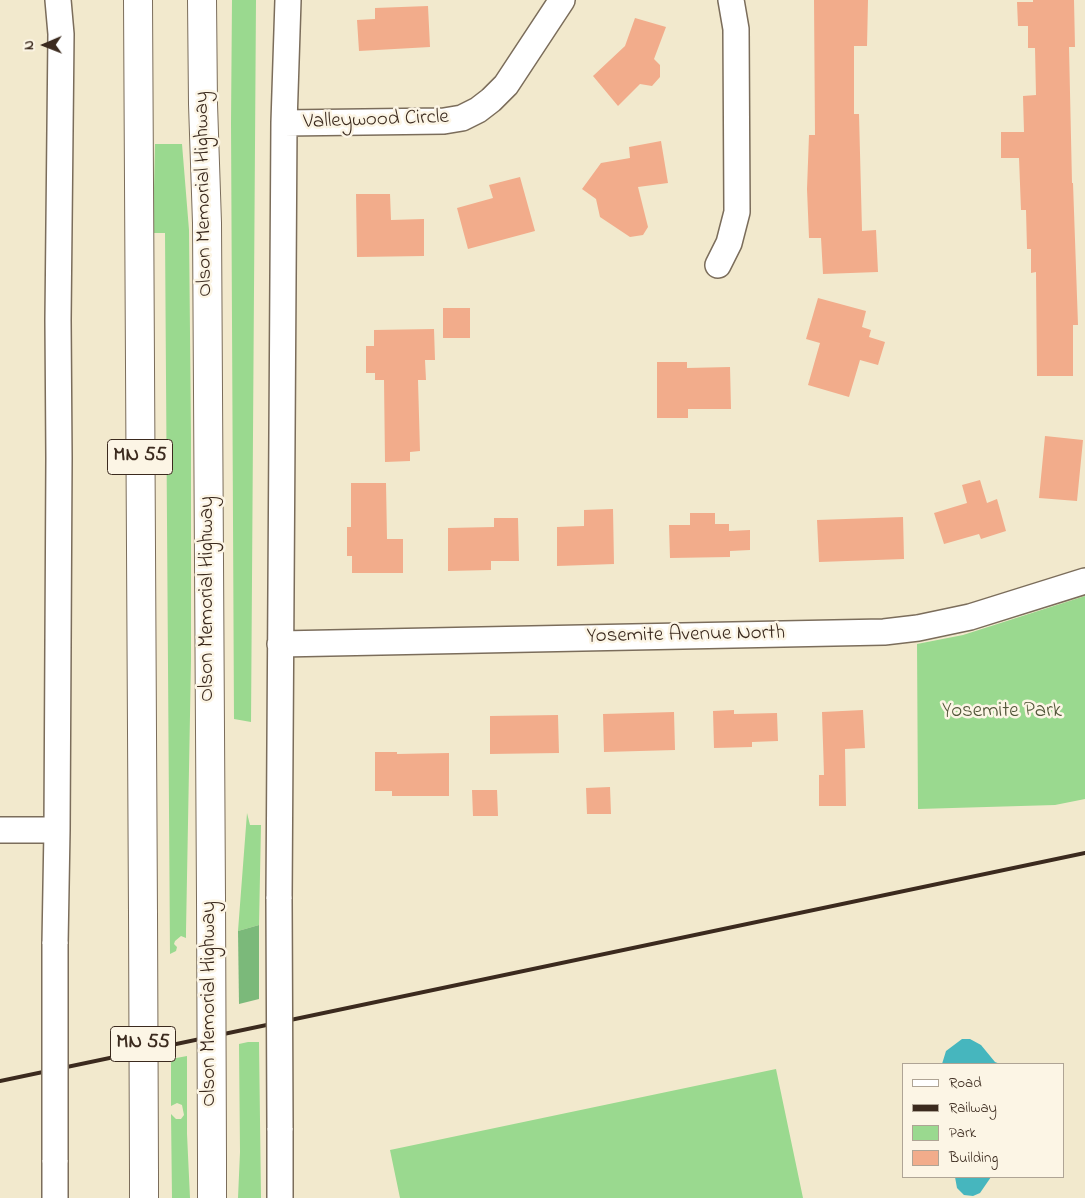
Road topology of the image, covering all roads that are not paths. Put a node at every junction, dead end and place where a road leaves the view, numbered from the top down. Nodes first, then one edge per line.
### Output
1 (58, 0) edge
2 (138, 0) edge
3 (202, 0) edge
4 (288, 0) edge
5 (562, 0) edge
6 (731, 0) edge
7 (284, 123) junction
8 (718, 265) dead end
9 (1085, 580) edge
10 (280, 644) junction
11 (0, 830) edge
12 (57, 830) junction
13 (144, 1186) edge
14 (55, 1198) edge
15 (212, 1198) edge
16 (280, 1198) edge

1 - 12 street
2 - 13 highway, MN 55, bridge
3 - 15 highway, Olson Memorial Highway, bridge
4 - 7 street
5 - 7 street, Valleywood Circle
6 - 8 street
7 - 10 street
9 - 10 street, Yosemite Avenue North
10 - 16 street, bridge
11 - 12 street
12 - 14 street, bridge

